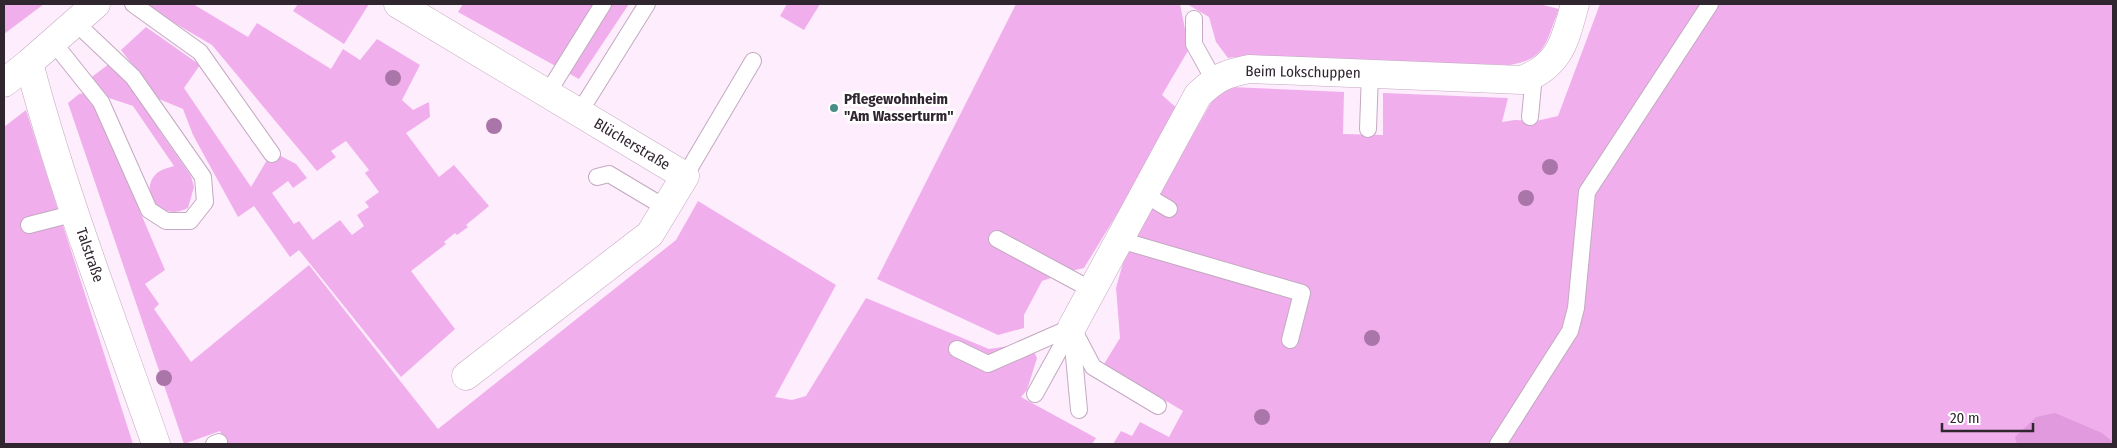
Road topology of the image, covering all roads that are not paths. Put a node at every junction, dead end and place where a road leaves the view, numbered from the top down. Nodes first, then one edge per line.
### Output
1 (96, 4) edge
2 (133, 4) edge
3 (398, 4) edge
4 (603, 4) edge
5 (647, 4) edge
6 (1575, 4) edge
7 (1710, 4) edge
8 (1194, 19) dead end
9 (76, 23) junction
10 (53, 42) junction
11 (753, 61) dead end
12 (29, 63) junction
13 (1370, 73) junction
14 (1534, 75) junction
15 (1214, 80) junction
16 (4, 83) edge
17 (547, 94) junction
18 (579, 113) junction
19 (1530, 117) dead end
20 (1368, 129) dead end
21 (272, 154) dead end
22 (685, 176) junction
23 (597, 177) dead end
24 (1144, 194) junction
25 (666, 208) junction
26 (1169, 210) dead end
27 (76, 213) junction
28 (29, 225) dead end
29 (997, 238) dead end
30 (1120, 240) junction
31 (1092, 290) junction
32 (1072, 327) junction
33 (1290, 340) dead end
34 (957, 350) dead end
35 (466, 376) dead end
36 (1035, 394) dead end
37 (1158, 406) dead end
38 (1080, 410) dead end
39 (156, 444) edge
40 (1498, 444) edge

1 - 9 street
2 - 21 lane
3 - 17 street, Blücherstraße
4 - 17 lane
5 - 18 lane
6 - 14 street, Beim Lokschuppen
7 - 40 lane
8 - 15 lane
9 - 10 street
9 - 10 lane
10 - 12 street
11 - 22 lane
12 - 16 street
12 - 27 street, Talstraße
13 - 14 street, Beim Lokschuppen
13 - 15 street, Beim Lokschuppen
13 - 20 lane
14 - 19 lane
15 - 24 street, Beim Lokschuppen
17 - 18 street, Blücherstraße
18 - 22 street, Blücherstraße
22 - 25 street, Blücherstraße
23 - 25 lane
24 - 26 lane
24 - 30 street, Beim Lokschuppen
25 - 35 street, Blücherstraße
27 - 28 lane
27 - 39 street, Talstraße
29 - 31 lane
30 - 31 street, Beim Lokschuppen
30 - 33 lane
31 - 32 street, Beim Lokschuppen
32 - 34 lane
32 - 36 lane
32 - 37 lane
32 - 38 lane

